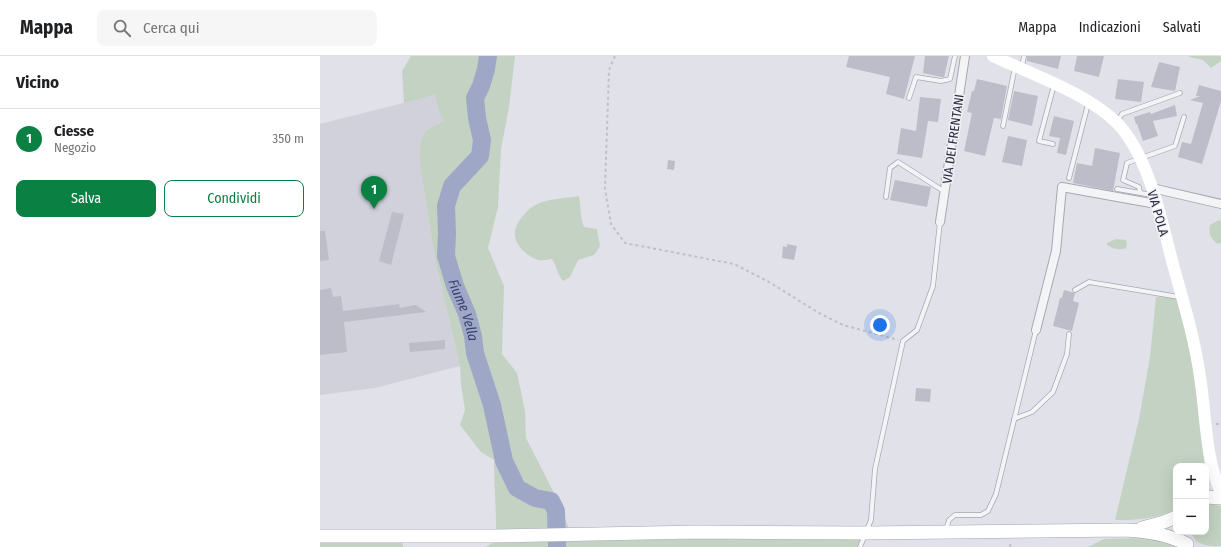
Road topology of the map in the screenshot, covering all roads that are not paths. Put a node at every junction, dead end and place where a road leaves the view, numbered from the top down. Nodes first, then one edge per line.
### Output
1 (955, 56) edge
2 (965, 56) edge
3 (993, 56) edge
4 (1024, 56) edge
5 (1018, 68) junction
6 (1054, 84) junction
7 (1180, 93) dead end
8 (909, 98) dead end
9 (1089, 102) junction
10 (1184, 117) dead end
11 (1116, 122) junction
12 (1003, 126) dead end
13 (1053, 144) dead end
14 (1140, 159) junction
15 (1069, 178) dead end
16 (1117, 189) dead end
17 (945, 192) junction
18 (1140, 192) junction
19 (1154, 196) junction
20 (886, 197) dead end
21 (1221, 204) edge
22 (940, 222) joint
23 (1075, 290) dead end
24 (1182, 297) junction
25 (1036, 330) joint
26 (1069, 334) dead end
27 (1014, 419) junction
28 (1209, 448) junction
29 (1207, 463) edge
30 (1221, 492) edge
31 (1209, 497) edge
32 (1221, 498) edge
33 (1173, 518) edge
34 (1126, 530) junction
35 (866, 533) junction
36 (946, 533) junction
37 (320, 536) edge
38 (1186, 541) edge
39 (860, 547) edge

1 - 8 lane
2 - 17 street, VIA DEI FRENTANI
3 - 5 street, VIA POLA
4 - 5 lane
5 - 6 street, VIA POLA
5 - 12 lane
6 - 9 street, VIA POLA
6 - 13 lane
7 - 11 lane
9 - 11 street, VIA POLA
9 - 15 lane
10 - 14 lane
11 - 14 street, VIA POLA
14 - 18 lane
14 - 19 street, VIA POLA
16 - 18 lane
17 - 20 lane
17 - 22 street, VIA DEI FRENTANI
18 - 19 lane
19 - 21 street
19 - 24 street, VIA POLA
19 - 25 street
22 - 35 lane
23 - 24 lane
24 - 28 street, VIA POLA
25 - 27 lane
26 - 27 lane
27 - 36 lane
28 - 29 street, VIA POLA
28 - 30 street, VIA POLA
31 - 32 main road
33 - 34 main road
34 - 36 main road
34 - 38 main road
35 - 36 main road
35 - 37 main road
35 - 39 lane

